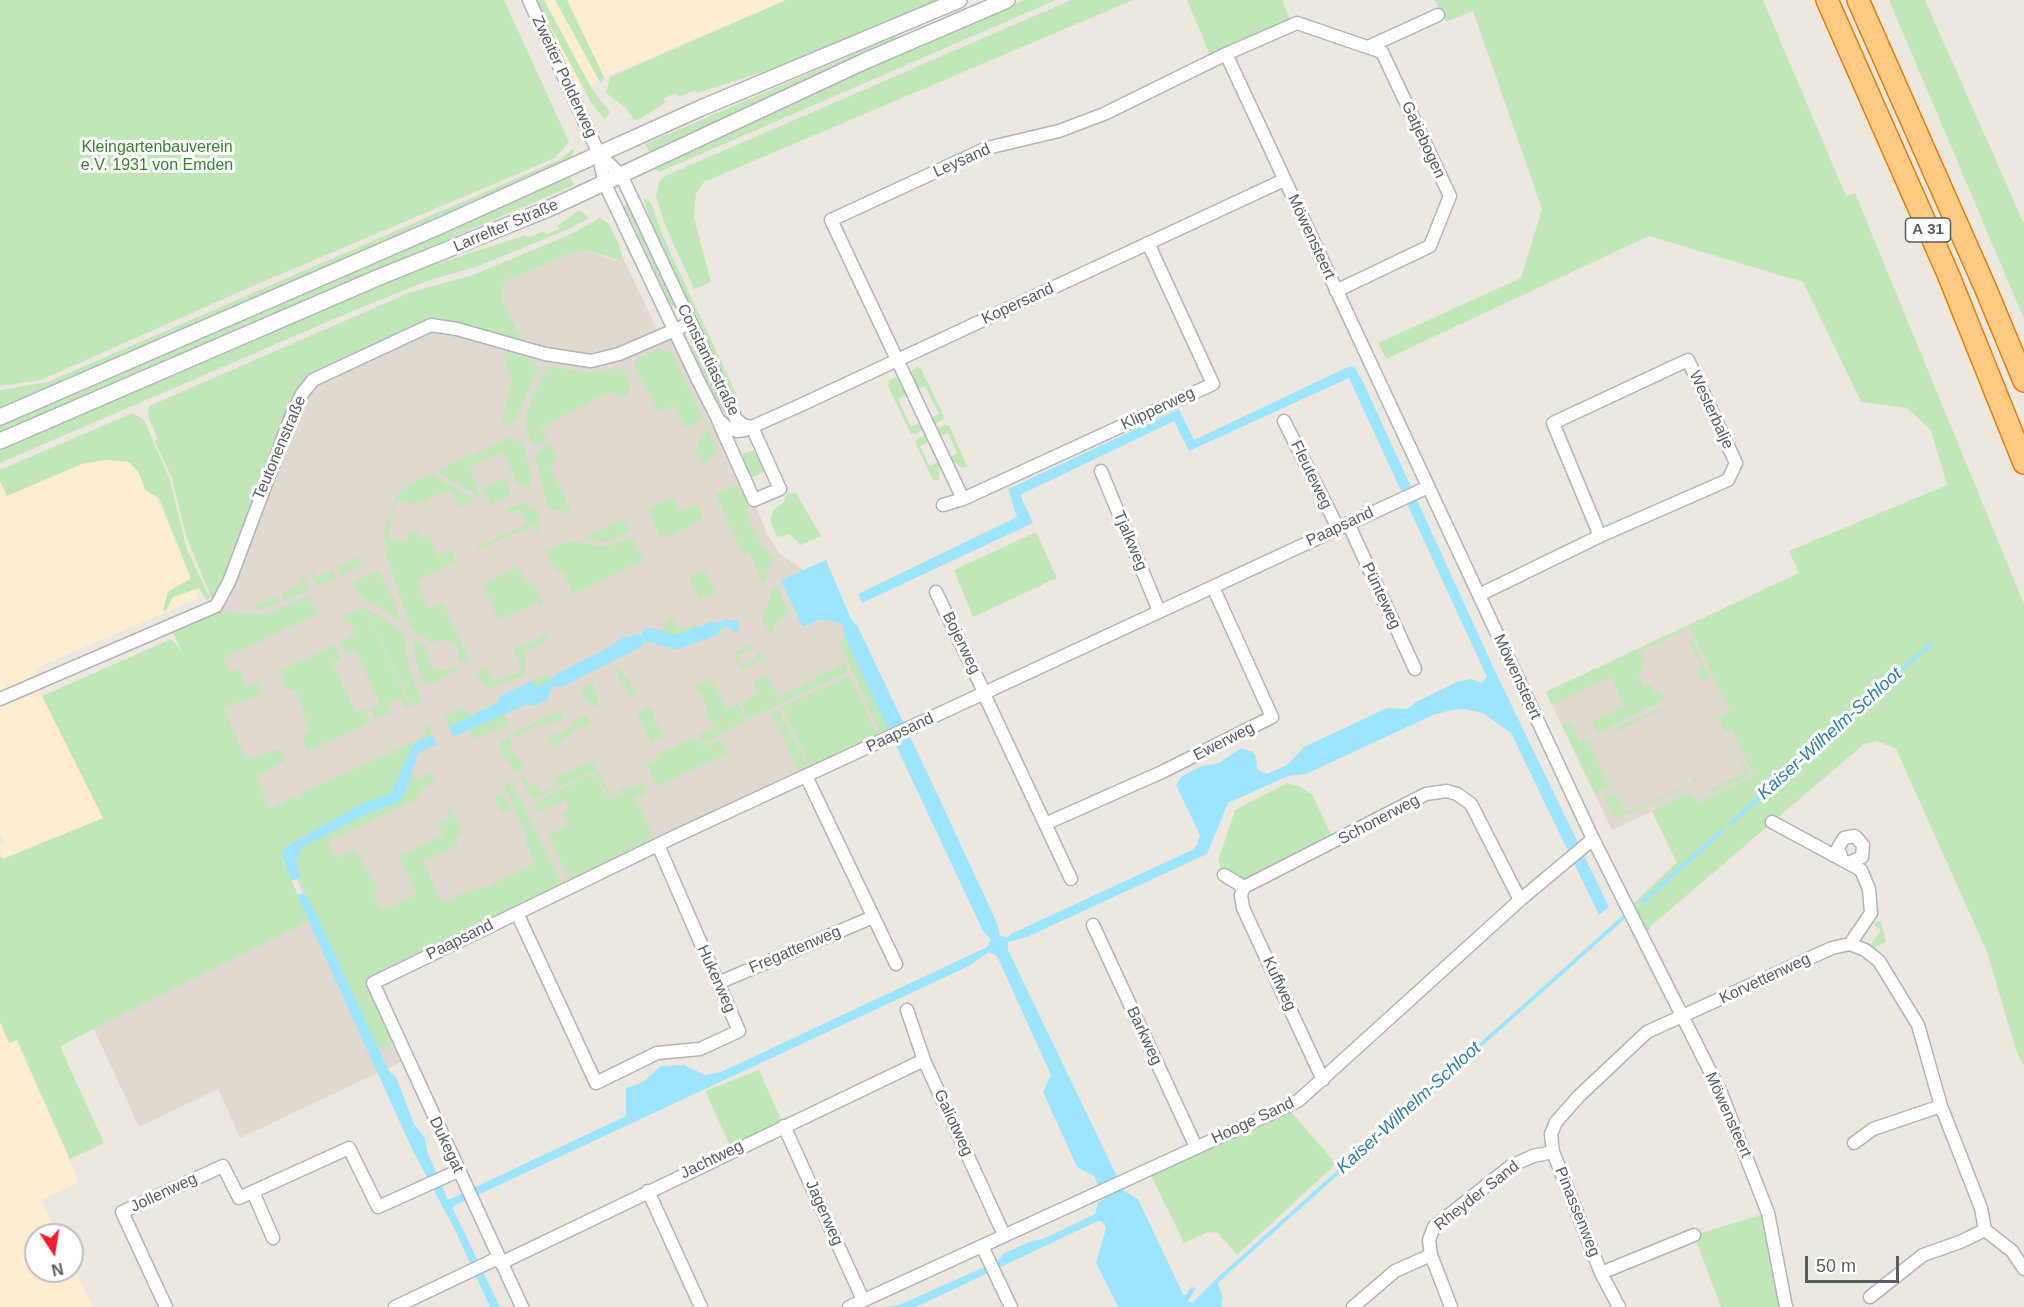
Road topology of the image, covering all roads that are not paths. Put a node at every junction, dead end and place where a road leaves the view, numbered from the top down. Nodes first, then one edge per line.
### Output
1 (529, 0) edge
2 (959, 0) edge
3 (1006, 0) edge
4 (1827, 0) edge
5 (1858, 0) edge
6 (1438, 15) dead end
7 (1271, 34) joint
8 (1368, 47) junction
9 (1226, 54) junction
10 (599, 154) junction
11 (621, 175) junction
12 (1284, 180) junction
13 (604, 182) junction
14 (1148, 243) junction
15 (1336, 291) junction
16 (691, 323) junction
17 (675, 330) junction
18 (897, 360) junction
19 (2024, 381) edge
20 (0, 417) edge
21 (718, 419) junction
22 (1284, 421) dead end
23 (752, 427) junction
24 (0, 441) edge
25 (2024, 463) edge
26 (1101, 471) dead end
27 (1428, 487) junction
28 (963, 499) junction
29 (943, 505) dead end
30 (1342, 526) junction
31 (1600, 536) junction
32 (1213, 587) junction
33 (936, 592) dead end
34 (1479, 595) junction
35 (1160, 611) junction
36 (1415, 669) dead end
37 (985, 694) junction
38 (0, 699) edge
39 (806, 777) junction
40 (1772, 822) dead end
41 (1045, 824) junction
42 (1589, 843) junction
43 (658, 845) junction
44 (1224, 875) dead end
45 (1071, 879) dead end
46 (1245, 887) junction
47 (1520, 900) junction
48 (517, 913) junction
49 (873, 916) junction
50 (1093, 925) dead end
51 (1850, 944) junction
52 (896, 964) dead end
53 (373, 982) joint
54 (718, 983) junction
55 (907, 1010) dead end
56 (1680, 1016) junction
57 (924, 1060) junction
58 (1323, 1080) junction
59 (1941, 1106) junction
60 (784, 1126) junction
61 (1854, 1143) dead end
62 (1196, 1147) junction
63 (1553, 1152) junction
64 (460, 1176) junction
65 (648, 1191) junction
66 (253, 1192) junction
67 (1985, 1230) junction
68 (1004, 1235) junction
69 (1694, 1235) dead end
70 (273, 1238) dead end
71 (982, 1246) junction
72 (1431, 1255) junction
73 (500, 1260) junction
74 (2024, 1269) edge
75 (1601, 1272) junction
76 (1870, 1298) dead end
77 (863, 1300) junction
78 (402, 1306) edge
79 (165, 1307) edge
80 (522, 1307) edge
81 (701, 1307) edge
82 (849, 1307) edge
83 (1011, 1307) edge
84 (1353, 1307) edge
85 (1452, 1307) edge
86 (1619, 1307) edge
87 (1786, 1307) edge

1 - 10 street, Zweiter Polderweg
2 - 10 street, Larrelter Straße
3 - 11 street, Larrelter Straße
4 - 25 highway, A 31
5 - 19 highway, A 31
6 - 8 street
7 - 8 street, Gatjebogen
7 - 9 street, Leysand
8 - 15 street, Gatjebogen
9 - 12 street, Möwensteert
9 - 18 street, Leysand
10 - 11 street, Zweiter Polderweg
10 - 13 street, Zweiter Polderweg
10 - 20 street, Larrelter Straße
11 - 13 street, Larrelter Straße
11 - 16 street, Constantiastraße
12 - 14 street, Kopersand
12 - 15 street, Möwensteert
13 - 17 street, Constantiastraße
13 - 24 street, Larrelter Straße
14 - 18 street, Kopersand
14 - 28 street, Klipperweg
15 - 27 street, Möwensteert
16 - 17 street, Teutonenstraße
16 - 23 street, Constantiastraße
17 - 21 street, Constantiastraße
17 - 38 street, Teutonenstraße
18 - 23 street, Kopersand
18 - 28 street
21 - 23 street, Constantiastraße
21 - 23 street
22 - 30 street, Fleuteweg
26 - 35 street, Tjalkweg
27 - 30 street, Paapsand
27 - 34 street, Möwensteert
28 - 29 street, Klipperweg
30 - 32 street, Paapsand
30 - 36 street, Pünteweg
31 - 31 street, Westerbalje
31 - 34 street, Westerbalje
32 - 35 street, Paapsand
32 - 41 street, Ewerweg
33 - 37 street, Bojerweg
34 - 42 street, Möwensteert
35 - 37 street, Paapsand
37 - 39 street, Paapsand
37 - 41 street
39 - 43 street, Paapsand
39 - 49 street
40 - 51 street
41 - 45 street
42 - 47 street, Hooge Sand
42 - 56 street, Möwensteert
43 - 48 street, Paapsand
43 - 54 street, Hukerweg
44 - 46 street
46 - 47 street, Schonerweg
46 - 58 street, Kuffweg
47 - 58 street, Hooge Sand
48 - 53 street, Paapsand
48 - 54 street, Hukerweg
49 - 52 street
49 - 54 street, Fregattenweg
50 - 62 street, Barkweg
51 - 56 street, Korvettenweg
51 - 59 street
53 - 64 street, Dukegat
55 - 57 street, Galiotweg
56 - 63 street
56 - 87 street, Möwensteert
57 - 60 street, Jachtweg
57 - 68 street, Galiotweg
58 - 62 street, Hooge Sand
59 - 61 street
59 - 67 street
60 - 65 street, Jachtweg
60 - 77 street, Jagerweg
62 - 68 street, Hooge Sand
63 - 72 street, Rheyder Sand
63 - 75 street, Pinassenweg
64 - 66 street
64 - 73 street, Dukegat
65 - 73 street, Jachtweg
65 - 81 street
66 - 70 street
66 - 79 street, Jollenweg
67 - 74 street
67 - 76 street
68 - 71 street, Hooge Sand
69 - 75 street, Pinassenweg
71 - 77 street, Hooge Sand
71 - 83 street
72 - 84 street, Rheyder Sand
72 - 85 street
73 - 78 street, Jachtweg
73 - 80 street, Dukegat
75 - 86 street, Pinassenweg
77 - 82 street, Hooge Sand

